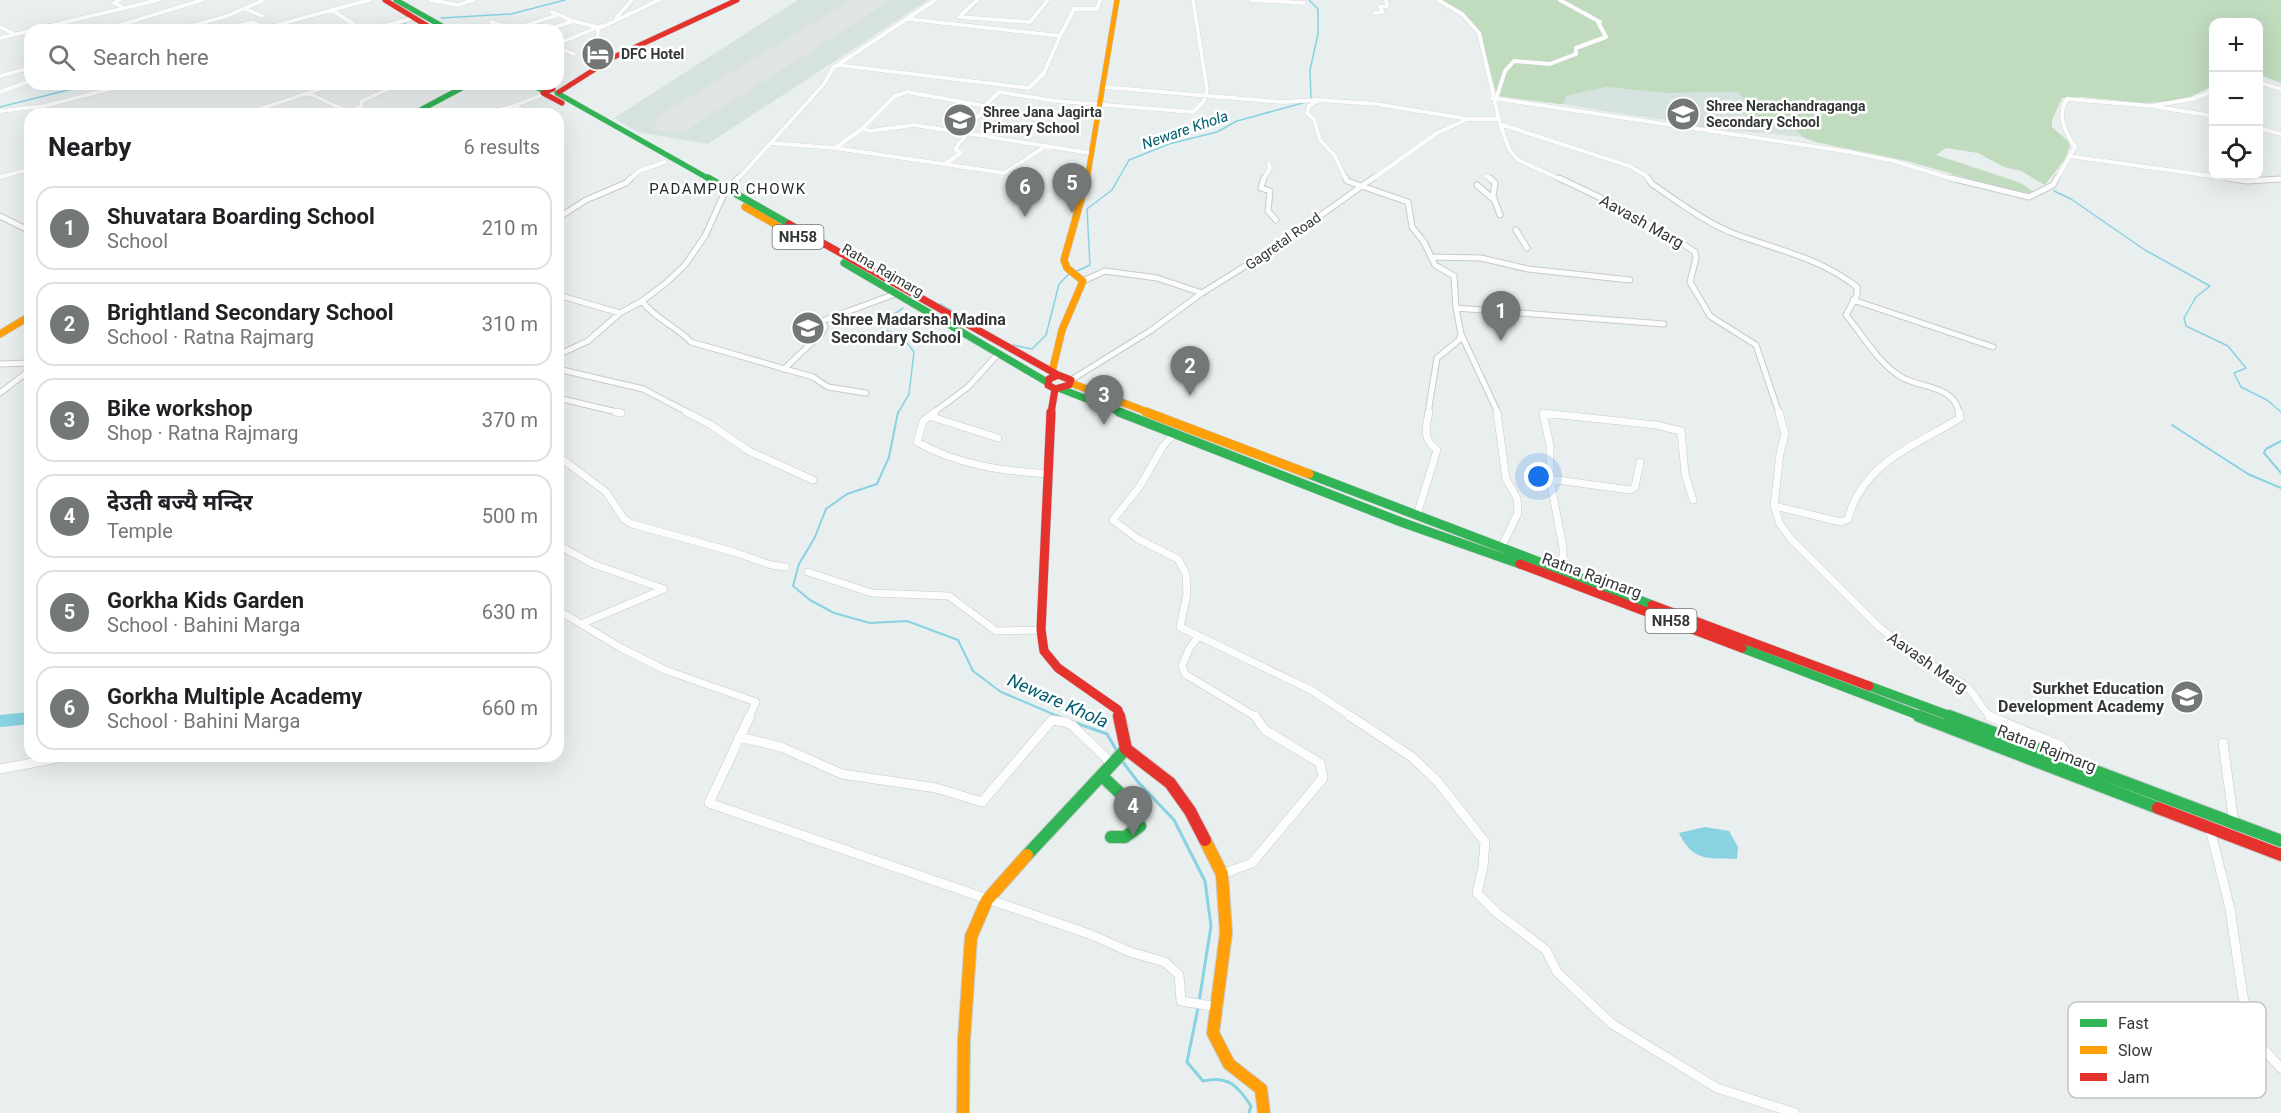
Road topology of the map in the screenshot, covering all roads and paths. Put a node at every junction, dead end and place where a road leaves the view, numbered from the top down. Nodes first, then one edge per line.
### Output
1 (120, 0) edge
2 (158, 0) edge
3 (202, 0) edge
4 (264, 0) edge
5 (369, 0) edge
6 (390, 0) edge
7 (431, 0) edge
8 (473, 0) edge
9 (633, 0) edge
10 (659, 0) edge
11 (737, 0) edge
12 (935, 0) edge
13 (977, 0) edge
14 (1048, 0) edge
15 (1100, 0) edge
16 (1118, 0) edge
17 (1193, 0) edge
18 (1251, 0) edge
19 (1386, 0) edge
20 (1438, 0) edge
21 (1560, 0) edge
22 (1304, 3) dead end
23 (124, 8) junction
24 (246, 9) junction
25 (332, 10) junction
26 (552, 12) dead end
27 (1375, 13) dead end
28 (412, 14) junction
29 (262, 15) dead end
30 (558, 15) junction
31 (959, 16) junction
32 (908, 19) junction
33 (573, 21) junction
34 (491, 22) dead end
35 (56, 24) edge
36 (124, 24) edge
37 (197, 24) edge
38 (283, 24) edge
39 (353, 24) edge
40 (386, 24) edge
41 (430, 24) edge
42 (499, 24) edge
43 (533, 24) edge
44 (564, 24) edge
45 (952, 24) junction
46 (0, 27) edge
47 (596, 27) junction
48 (24, 32) edge
49 (14, 34) junction
50 (1060, 36) junction
51 (0, 38) edge
52 (564, 41) edge
53 (564, 50) edge
54 (574, 54) dead end
55 (837, 65) junction
56 (596, 68) junction
57 (24, 70) edge
58 (0, 76) edge
59 (24, 83) edge
60 (2263, 83) edge
61 (564, 86) edge
62 (1103, 87) junction
63 (2281, 89) edge
64 (107, 90) edge
65 (316, 90) edge
66 (385, 90) edge
67 (458, 90) edge
68 (550, 91) edge
69 (0, 92) edge
70 (308, 93) junction
71 (2209, 93) edge
72 (1207, 94) junction
73 (1492, 98) junction
74 (1319, 100) junction
75 (1098, 104) junction
76 (514, 106) junction
77 (985, 106) junction
78 (2152, 106) junction
79 (24, 108) edge
80 (26, 108) edge
81 (263, 108) edge
82 (341, 108) edge
83 (359, 108) edge
84 (424, 108) edge
85 (498, 108) edge
86 (519, 108) edge
87 (0, 111) edge
88 (2209, 115) edge
89 (1468, 119) junction
90 (1500, 122) junction
91 (862, 129) junction
92 (2263, 129) edge
93 (958, 133) junction
94 (2281, 134) edge
95 (966, 135) junction
96 (770, 143) junction
97 (1046, 146) junction
98 (835, 148) junction
99 (1090, 153) junction
100 (2069, 156) junction
101 (665, 162) junction
102 (945, 164) junction
103 (1269, 164) dead end
104 (24, 171) edge
105 (1488, 176) dead end
106 (0, 177) edge
107 (2281, 179) edge
108 (1477, 185) dead end
109 (1362, 187) junction
110 (726, 192) junction
111 (1493, 199) junction
112 (564, 214) edge
113 (1500, 215) dead end
114 (0, 216) edge
115 (1276, 220) dead end
116 (24, 228) edge
117 (1516, 230) dead end
118 (1527, 248) dead end
119 (1432, 257) junction
120 (1077, 276) junction
121 (1630, 280) dead end
122 (1202, 293) junction
123 (895, 294) junction
124 (564, 297) edge
125 (1853, 300) junction
126 (642, 301) junction
127 (1456, 308) junction
128 (620, 313) junction
129 (24, 320) edge
130 (1664, 324) dead end
131 (0, 334) edge
132 (1461, 334) junction
133 (1993, 347) dead end
134 (564, 352) edge
135 (998, 354) junction
136 (24, 363) edge
137 (1, 365) edge
138 (784, 369) junction
139 (564, 370) edge
140 (1055, 374) junction
141 (24, 375) edge
142 (1071, 381) junction
143 (1047, 382) junction
144 (1058, 389) junction
145 (0, 393) edge
146 (866, 393) dead end
147 (564, 399) edge
148 (621, 413) dead end
149 (929, 416) junction
150 (1174, 434) junction
151 (998, 438) dead end
152 (564, 460) edge
153 (1640, 462) dead end
154 (1049, 474) junction
155 (1551, 479) junction
156 (813, 480) dead end
157 (1694, 500) dead end
158 (1774, 506) junction
159 (1417, 515) junction
160 (564, 548) edge
161 (1501, 548) junction
162 (786, 567) dead end
163 (1556, 567) junction
164 (808, 572) dead end
165 (564, 614) edge
166 (581, 624) junction
167 (1041, 630) junction
168 (1198, 637) junction
169 (739, 737) junction
170 (2223, 743) dead end
171 (1126, 749) junction
172 (37, 762) edge
173 (2074, 762) junction
174 (1113, 765) junction
175 (0, 769) edge
176 (1102, 776) junction
177 (2234, 823) junction
178 (2210, 829) junction
179 (1111, 837) dead end
180 (2281, 841) edge
181 (2281, 855) edge
182 (1222, 874) junction
183 (987, 900) junction
184 (2244, 1002) edge
185 (1218, 1007) junction
186 (2266, 1052) edge
187 (2281, 1068) edge
188 (963, 1113) edge
189 (1264, 1113) edge
190 (1795, 1113) edge

1 - 23 street
2 - 23 street
3 - 36 street
4 - 24 street
5 - 25 street
6 - 28 main road
7 - 8 street
9 - 47 street
10 - 56 street
11 - 56 main road
12 - 32 street
13 - 31 street
14 - 31 street
15 - 50 street
16 - 62 main road
17 - 72 street
18 - 22 street
19 - 27 street
20 - 73 street, Aavash Marg
21 - 73 street
23 - 35 street
24 - 29 street
24 - 37 street
25 - 38 street
25 - 39 street
26 - 30 street
28 - 40 street
28 - 41 main road
30 - 33 street
30 - 43 street
31 - 45 street
32 - 45 street
32 - 55 street
33 - 44 street
33 - 47 street
34 - 42 street
45 - 50 street
46 - 49 street
47 - 52 street
48 - 49 street
49 - 51 street
50 - 55 street
53 - 54 street
55 - 96 street
56 - 61 main road
57 - 58 street
59 - 69 street
60 - 63 street
62 - 72 street
62 - 75 main road
64 - 80 street
65 - 70 street
66 - 83 street
67 - 84 main road
68 - 76 street
68 - 101 main road, Ratna Rajmarg / NH58
68 - 110 main road, Ratna Rajmarg / NH58
70 - 81 street
70 - 82 street
71 - 78 street
72 - 74 street
72 - 75 street
73 - 90 street, Aavash Marg
73 - 100 street
74 - 89 street
74 - 109 street
75 - 77 street
75 - 99 main road
76 - 85 street
76 - 86 street
77 - 91 street
77 - 93 street
78 - 88 street
78 - 100 street
79 - 87 street
89 - 90 street, Gagretal Road
89 - 109 street, Gagretal Road
90 - 125 street, Gagretal Road
90 - 158 street, Aavash Marg
91 - 93 street
91 - 98 street
92 - 94 street
93 - 95 street
95 - 97 street
95 - 102 street
96 - 98 street
96 - 110 street
97 - 99 street
97 - 102 street
98 - 102 street
99 - 120 main road
100 - 107 street
101 - 110 main road, Ratna Rajmarg / NH58
101 - 112 street
103 - 115 street
104 - 106 street
105 - 111 street
108 - 111 street
109 - 119 street
109 - 122 street, Gagretal Road
110 - 123 main road, Ratna Rajmarg / NH58
110 - 126 street
110 - 140 main road, Ratna Rajmarg / NH58
111 - 113 street
114 - 116 street
117 - 118 street
119 - 121 street
119 - 127 street
120 - 122 street
120 - 140 main road
122 - 142 street, Gagretal Road
123 - 135 main road, Ratna Rajmarg / NH58
123 - 138 street
124 - 128 street
125 - 133 street
125 - 158 street
126 - 128 street
126 - 138 street
127 - 130 street
127 - 132 street
128 - 134 street
129 - 131 main road
132 - 159 street
132 - 161 street
135 - 143 main road, Ratna Rajmarg / NH58
135 - 149 street
136 - 137 street
138 - 146 street
139 - 156 street
140 - 142 main road, Ratna Rajmarg / NH58
140 - 143 main road
141 - 145 street
142 - 144 main road
142 - 159 main road, Ratna Rajmarg / NH58
143 - 144 main road, Ratna Rajmarg / NH58
144 - 150 main road, Ratna Rajmarg / NH58
144 - 154 main road
147 - 148 street
149 - 151 street
149 - 154 street
150 - 168 street
150 - 178 main road, Ratna Rajmarg / NH58
152 - 162 street
153 - 155 street
154 - 167 main road
155 - 157 street
155 - 163 street
158 - 173 street, Aavash Marg
159 - 161 main road, Ratna Rajmarg / NH58
160 - 166 street
161 - 163 main road, Ratna Rajmarg / NH58
163 - 173 main road, Ratna Rajmarg / NH58
164 - 167 street
165 - 166 street
166 - 169 street
167 - 171 main road
168 - 182 street
168 - 190 street
169 - 174 street
169 - 183 street
170 - 177 street
171 - 174 main road
171 - 182 main road
172 - 175 street
173 - 177 main road, Ratna Rajmarg / NH58
174 - 176 main road
176 - 179 main road
176 - 183 main road
177 - 180 main road, Ratna Rajmarg / NH58
178 - 181 main road, Ratna Rajmarg / NH58
178 - 184 street
182 - 185 main road
183 - 185 street
183 - 188 main road
185 - 189 main road
186 - 187 street

